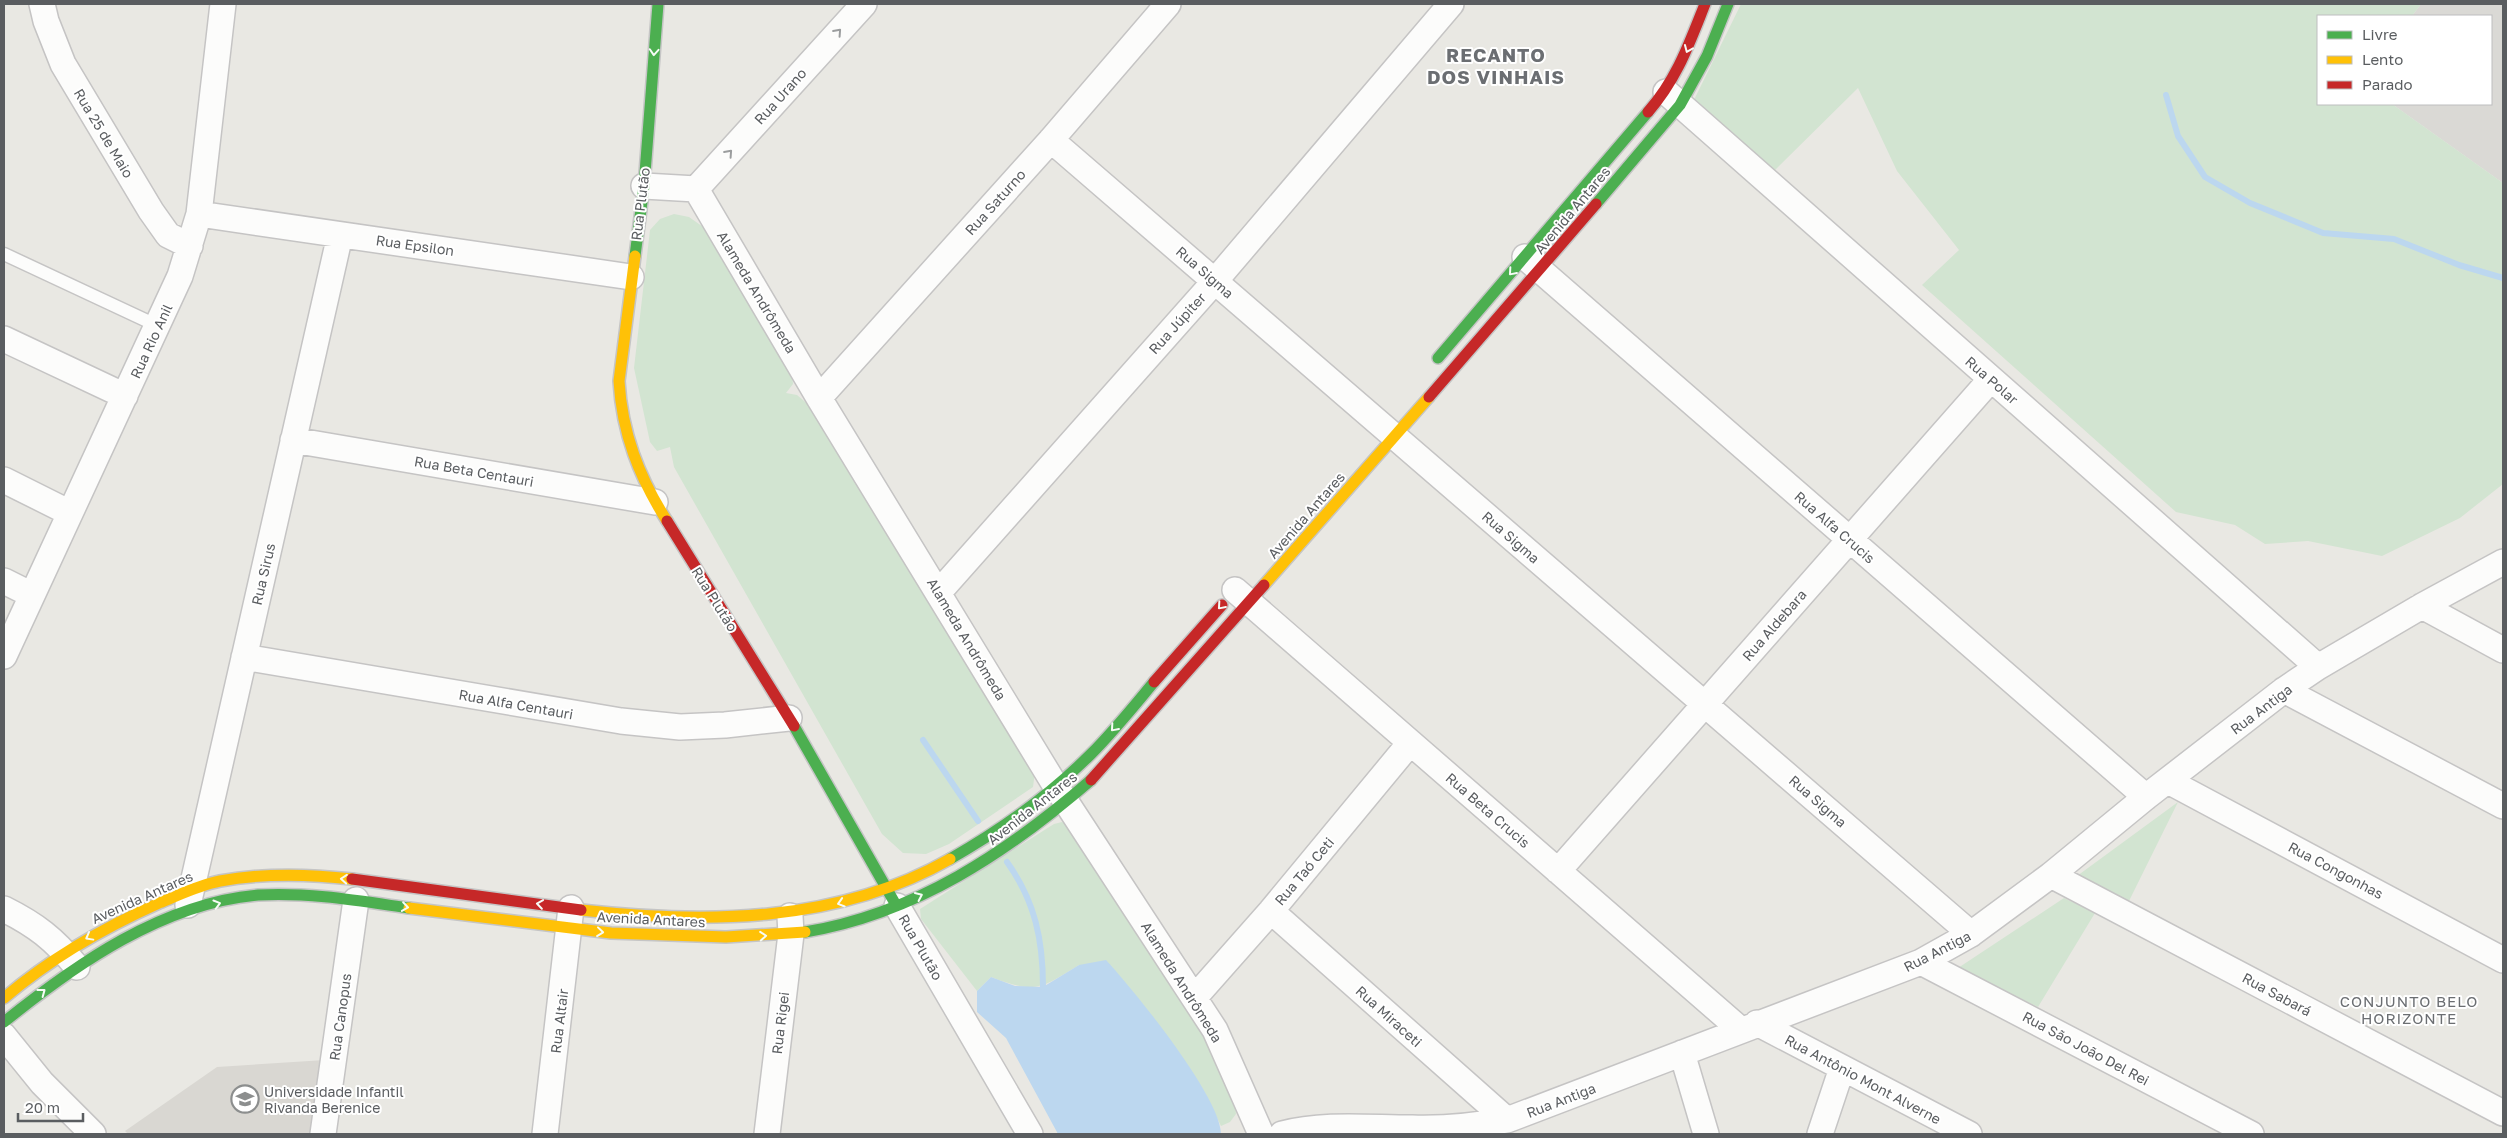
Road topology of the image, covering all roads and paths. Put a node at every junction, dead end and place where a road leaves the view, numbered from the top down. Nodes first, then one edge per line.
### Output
1 (42, 4) edge
2 (223, 4) edge
3 (658, 4) edge
4 (864, 4) edge
5 (1168, 4) edge
6 (1451, 4) edge
7 (1705, 4) edge
8 (1728, 4) edge
9 (1673, 99) junction
10 (1051, 140) junction
11 (644, 186) junction
12 (696, 189) junction
13 (199, 214) junction
14 (340, 234) junction
15 (190, 246) junction
16 (4, 254) edge
17 (1533, 264) junction
18 (631, 277) junction
19 (1215, 281) junction
20 (158, 326) junction
21 (4, 339) edge
22 (1431, 366) dead end
23 (1991, 379) junction
24 (125, 396) junction
25 (819, 398) junction
26 (1384, 427) junction
27 (293, 440) junction
28 (4, 480) edge
29 (655, 502) junction
30 (70, 513) junction
31 (1849, 540) junction
32 (2503, 562) edge
33 (4, 581) edge
34 (938, 592) junction
35 (1242, 592) junction
36 (32, 595) junction
37 (2422, 606) junction
38 (2503, 650) edge
39 (4, 656) edge
40 (244, 657) junction
41 (2318, 667) junction
42 (2284, 690) junction
43 (1705, 704) junction
44 (789, 718) junction
45 (1410, 743) junction
46 (2168, 781) junction
47 (1061, 794) junction
48 (2146, 798) junction
49 (2503, 806) edge
50 (1558, 871) junction
51 (278, 875) junction
52 (2051, 875) junction
53 (191, 889) junction
54 (280, 895) junction
55 (892, 897) junction
56 (356, 900) junction
57 (4, 909) edge
58 (1271, 911) junction
59 (186, 913) junction
60 (570, 918) junction
61 (790, 923) junction
62 (1971, 934) junction
63 (70, 959) junction
64 (2503, 960) edge
65 (1921, 962) junction
66 (1195, 997) junction
67 (4, 998) edge
68 (4, 1022) edge
69 (1749, 1026) junction
70 (4, 1036) edge
71 (1682, 1053) junction
72 (1842, 1068) junction
73 (2503, 1113) edge
74 (1507, 1120) junction
75 (93, 1134) edge
76 (323, 1134) edge
77 (545, 1134) edge
78 (767, 1134) edge
79 (1030, 1134) edge
80 (1261, 1134) edge
81 (1282, 1134) edge
82 (1706, 1134) edge
83 (1820, 1134) edge
84 (1969, 1134) edge
85 (2251, 1134) edge

1 - 15 street, Rua 25 de Maio
2 - 13 street, Rua Rio Anil
3 -> 11 main road, Rua Plutão
12 -> 4 street, Rua Urano
5 - 10 street, Rua Saturno
6 - 19 street, Rua Júpiter
7 -> 9 main road, Avenida Antares
8 - 9 main road, Avenida Antares
9 - 17 main road, Avenida Antares
9 - 17 main road, Avenida Antares
9 - 23 street, Rua Polar
10 - 19 street, Rua Sigma
10 - 25 street, Rua Saturno
11 - 12 street
11 - 18 main road, Rua Plutão
12 - 25 street, Alameda Andrômeda
13 - 14 street, Rua Epsilon
13 - 15 street, Rua Rio Anil
14 - 18 street, Rua Epsilon
14 - 27 street, Rua Sirus
15 - 20 street, Rua Rio Anil
16 - 20 lane
17 -> 22 main road, Avenida Antares
17 - 26 main road, Avenida Antares
17 - 31 street, Rua Alfa Crucis
18 - 29 main road, Rua Plutão
19 - 26 street, Rua Sigma
19 - 34 street, Rua Júpiter
20 - 24 street, Rua Rio Anil
21 - 24 street
23 - 31 street, Rua Aldebara
23 - 41 street, Rua Polar
24 - 30 street, Rua Rio Anil
25 - 34 street, Alameda Andrômeda
26 - 35 main road, Avenida Antares
26 - 43 street, Rua Sigma
27 - 29 street, Rua Beta Centauri
27 - 40 street, Rua Sirus
28 - 30 street
29 - 44 main road, Rua Plutão
30 - 36 street, Rua Rio Anil
31 - 43 street, Rua Aldebara
31 - 48 street, Rua Alfa Crucis
32 - 37 street, Rua Antiga
33 - 36 street
34 - 47 street, Alameda Andrômeda
35 - 45 street, Rua Beta Crucis
35 -> 47 main road, Avenida Antares
35 - 47 main road, Avenida Antares
36 - 39 street, Rua Rio Anil
37 - 38 street
37 - 41 street, Rua Antiga
40 - 44 street, Rua Alfa Centauri
40 - 53 street, Rua Sirus
41 - 42 street, Rua Antiga
42 - 46 street, Rua Antiga
42 - 49 street
43 - 50 street, Rua Aldebara
43 - 62 street, Rua Sigma
44 - 55 main road, Rua Plutão
45 - 50 street, Rua Beta Crucis
45 - 58 street, Rua Taó Ceti
46 - 48 street, Rua Antiga
46 - 64 street, Rua Congonhas
47 - 55 main road, Avenida Antares
55 -> 47 main road, Avenida Antares
47 - 66 street, Alameda Andrômeda
48 - 52 street, Rua Antiga
50 - 69 street, Rua Beta Crucis
51 - 53 main road, Avenida Antares
51 - 54 main road
60 -> 51 main road, Avenida Antares
52 - 62 street, Rua Antiga
52 - 73 street, Rua Sabará
53 - 59 street, Rua Sirus
53 -> 63 main road, Avenida Antares
54 - 56 main road, Avenida Antares
59 -> 54 main road, Avenida Antares
55 -> 61 main road, Avenida Antares
55 - 61 main road, Avenida Antares
55 - 79 street, Rua Plutão
56 -> 60 main road, Avenida Antares
56 - 76 street, Rua Canopus
57 - 63 street
58 - 66 street, Rua Taó Ceti
58 - 74 street, Rua Miraceti
59 - 63 main road, Avenida Antares
60 - 61 main road, Avenida Antares
60 -> 61 main road, Avenida Antares
60 - 77 street, Rua Altair
61 - 78 street, Rua Rigei
62 - 65 street, Rua Antiga
63 - 67 main road, Avenida Antares
68 -> 63 main road, Avenida Antares
65 - 69 street, Rua Antiga
65 - 85 street, Rua São João Del Rei
66 - 80 street, Alameda Andrômeda
69 - 71 street, Rua Antiga
69 - 72 street, Rua Antônio Mont Alverne
70 - 75 street
71 - 74 street, Rua Antiga
71 - 82 street
72 - 83 street
72 - 84 street, Rua Antônio Mont Alverne
74 - 81 street, Rua Antiga

